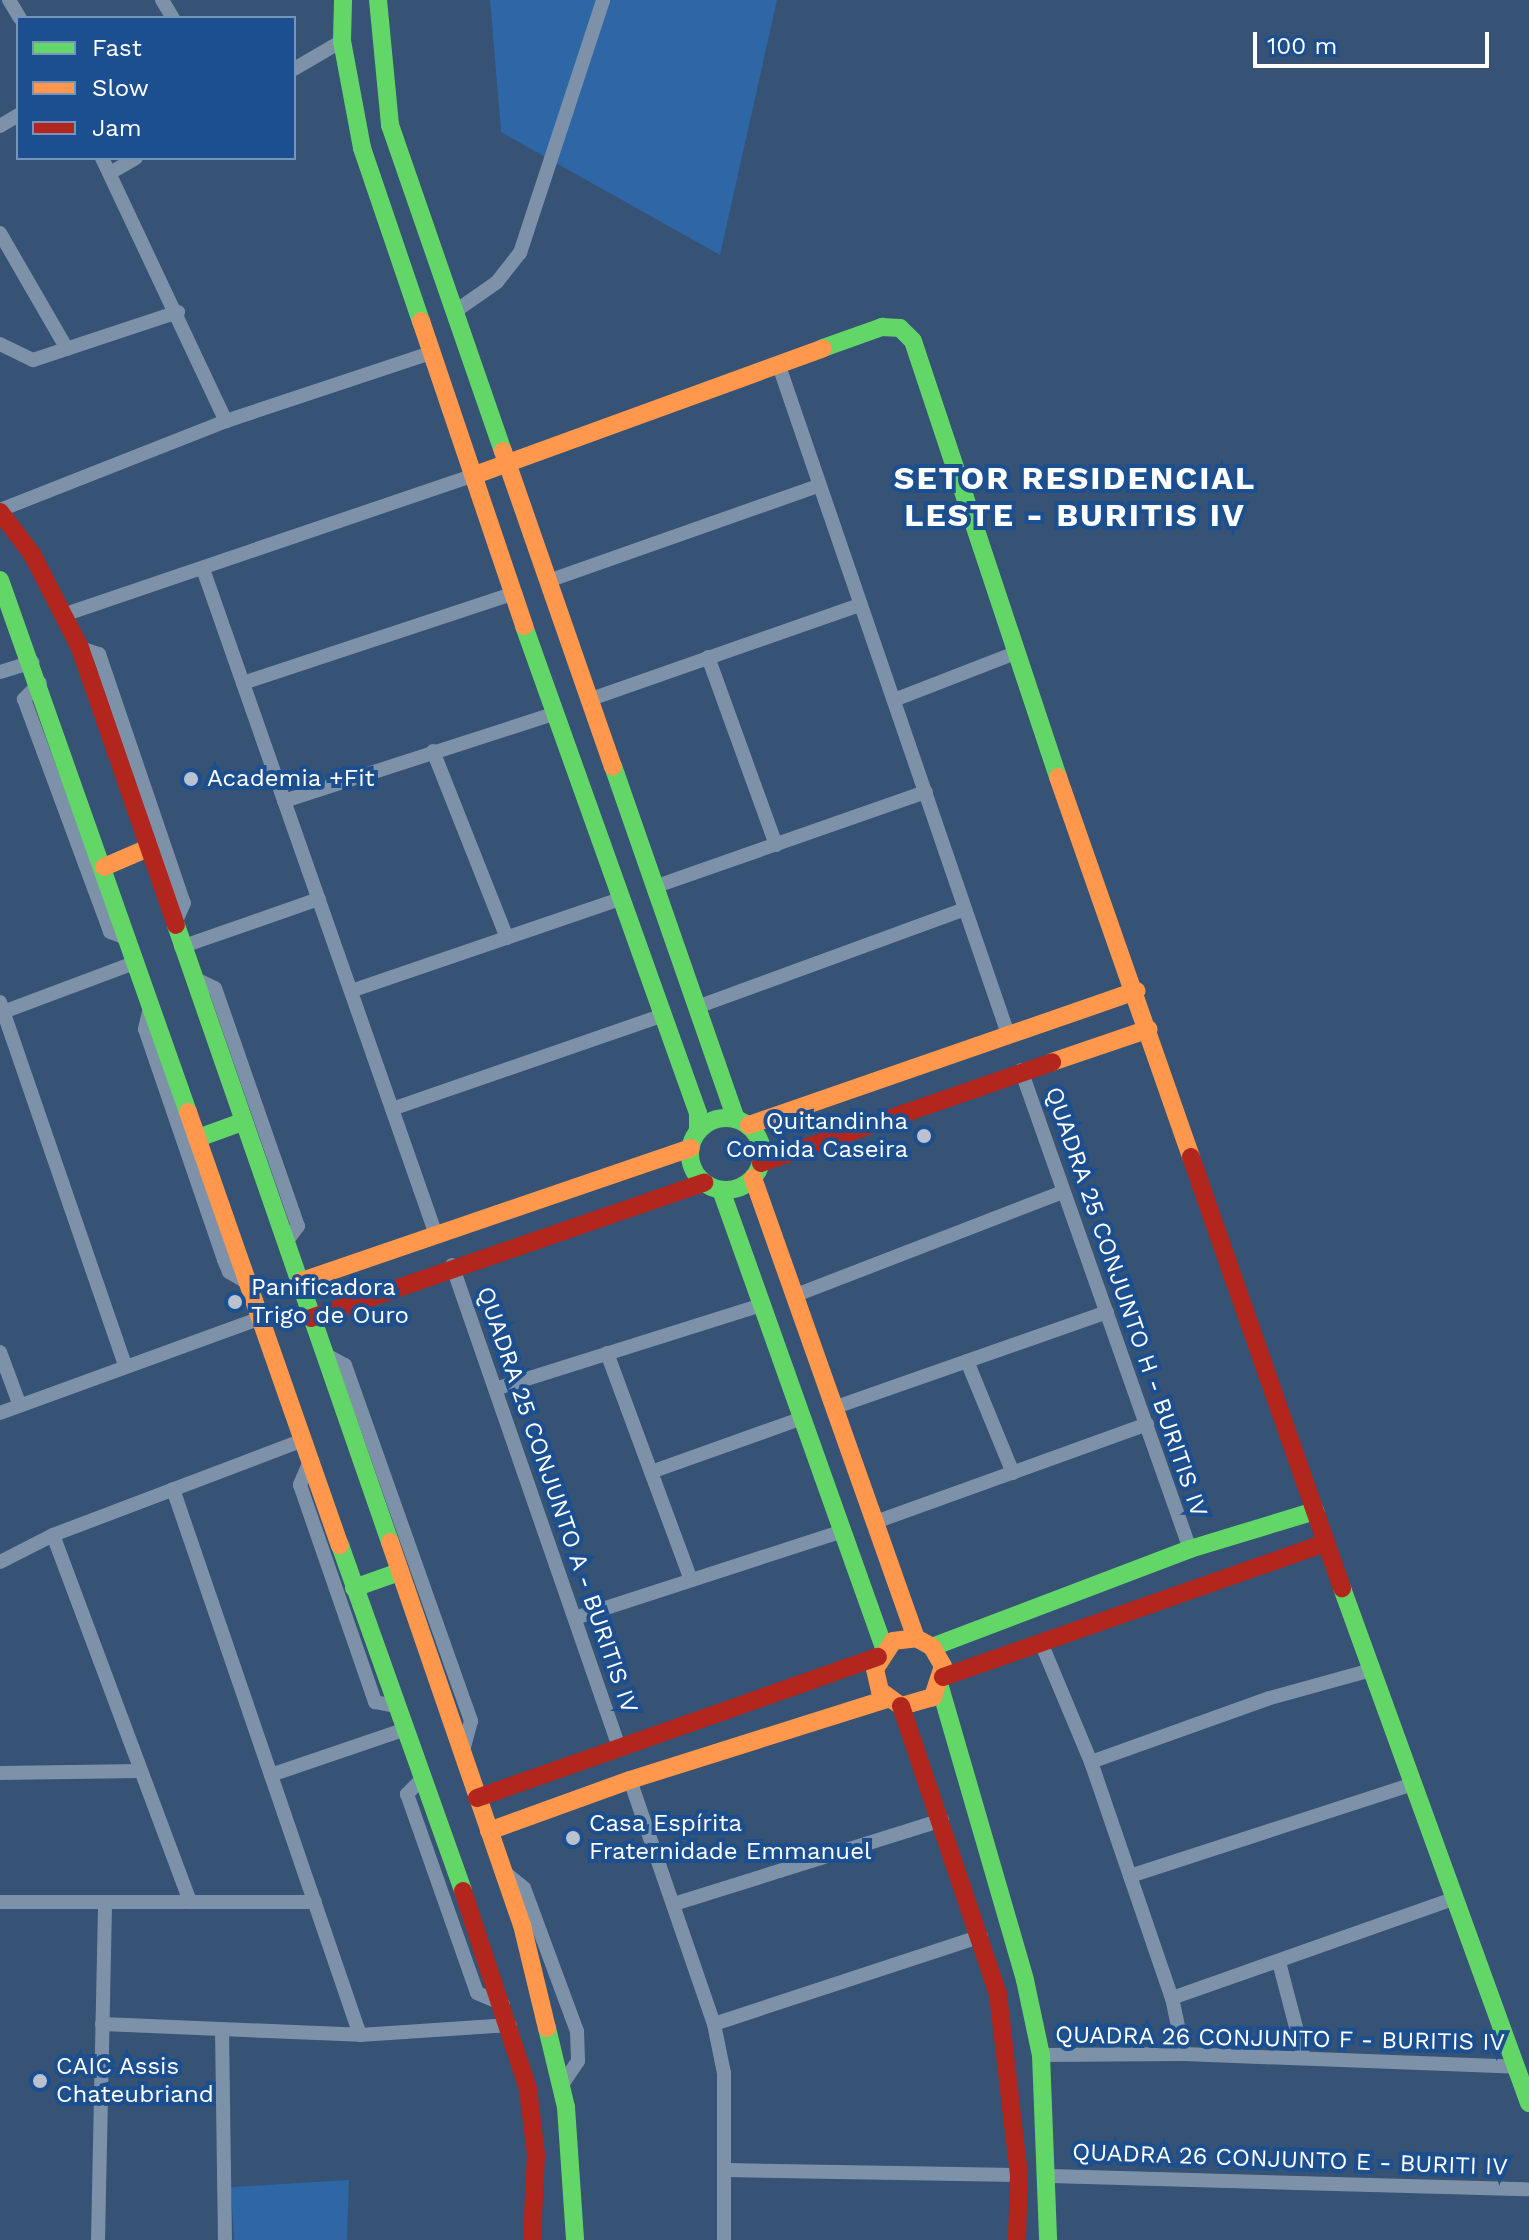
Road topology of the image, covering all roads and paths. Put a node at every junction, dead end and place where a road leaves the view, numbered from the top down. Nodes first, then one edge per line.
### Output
1 (343, 0) edge
2 (378, 0) edge
3 (603, 0) edge
4 (342, 41) junction
5 (296, 68) edge
6 (103, 160) edge
7 (133, 160) edge
8 (110, 173) junction
9 (0, 233) edge
10 (457, 310) junction
11 (178, 312) junction
12 (0, 344) edge
13 (67, 349) junction
14 (431, 353) junction
15 (778, 363) junction
16 (226, 421) junction
17 (509, 465) junction
18 (475, 475) junction
19 (818, 486) junction
20 (0, 511) edge
21 (203, 569) junction
22 (0, 580) edge
23 (548, 581) junction
24 (515, 593) junction
25 (860, 605) junction
26 (66, 614) junction
27 (80, 648) junction
28 (1015, 653) junction
29 (708, 657) junction
30 (33, 662) junction
31 (0, 672) edge
32 (40, 683) junction
33 (243, 683) junction
34 (591, 699) junction
35 (894, 700) junction
36 (554, 714) junction
37 (433, 751) junction
38 (926, 792) junction
39 (284, 801) junction
40 (776, 845) junction
41 (148, 848) junction
42 (104, 867) junction
43 (654, 887) junction
44 (623, 898) junction
45 (319, 899) junction
46 (965, 909) junction
47 (174, 925) junction
48 (507, 938) junction
49 (129, 939) junction
50 (181, 947) junction
51 (137, 962) junction
52 (192, 977) junction
53 (351, 991) junction
54 (1136, 991) junction
55 (152, 1003) junction
56 (2, 1007) edge
57 (697, 1007) junction
58 (664, 1015) junction
59 (1149, 1029) junction
60 (1009, 1037) junction
61 (1021, 1070) junction
62 (392, 1109) junction
63 (242, 1122) junction
64 (742, 1122) junction
65 (198, 1138) junction
66 (694, 1140) junction
67 (757, 1170) junction
68 (713, 1186) junction
69 (1063, 1192) junction
70 (435, 1232) junction
71 (285, 1243) junction
72 (452, 1265) junction
73 (299, 1282) junction
74 (248, 1283) junction
75 (796, 1295) junction
76 (761, 1305) junction
77 (1107, 1312) junction
78 (261, 1318) junction
79 (311, 1318) junction
80 (0, 1352) edge
81 (323, 1353) junction
82 (607, 1353) junction
83 (967, 1361) junction
84 (125, 1365) junction
85 (495, 1389) junction
86 (19, 1403) junction
87 (836, 1407) junction
88 (0, 1413) edge
89 (800, 1419) junction
90 (1147, 1424) junction
91 (303, 1440) junction
92 (310, 1461) junction
93 (651, 1472) junction
94 (1013, 1473) junction
95 (173, 1489) junction
96 (1315, 1511) junction
97 (878, 1521) junction
98 (840, 1532) junction
99 (53, 1535) junction
100 (1326, 1543) junction
101 (1190, 1549) junction
102 (0, 1562) edge
103 (399, 1572) junction
104 (691, 1580) junction
105 (354, 1588) junction
106 (575, 1618) junction
107 (924, 1643) junction
108 (1042, 1645) junction
109 (881, 1653) junction
110 (1371, 1670) junction
111 (941, 1682) junction
112 (894, 1703) junction
113 (395, 1706) junction
114 (403, 1730) junction
115 (620, 1750) junction
116 (462, 1755) junction
117 (1091, 1762) junction
118 (141, 1771) junction
119 (0, 1773) edge
120 (271, 1775) junction
121 (630, 1780) junction
122 (1410, 1785) junction
123 (477, 1798) junction
124 (942, 1820) junction
125 (489, 1831) junction
126 (502, 1871) junction
127 (1130, 1876) junction
128 (1451, 1900) junction
129 (0, 1902) edge
130 (105, 1902) junction
131 (190, 1902) junction
132 (315, 1902) junction
133 (674, 1904) junction
134 (981, 1936) junction
135 (1279, 1962) junction
136 (1172, 1998) junction
137 (102, 2024) junction
138 (714, 2024) junction
139 (510, 2025) junction
140 (222, 2029) junction
141 (360, 2035) junction
142 (1184, 2054) junction
143 (1041, 2055) junction
144 (1304, 2058) junction
145 (1517, 2067) junction
146 (562, 2085) junction
147 (1529, 2103) edge
148 (726, 2170) junction
149 (1019, 2175) junction
150 (1050, 2176) junction
151 (1529, 2189) edge
152 (98, 2240) edge
153 (225, 2240) edge
154 (532, 2240) edge
155 (575, 2240) edge
156 (724, 2240) edge
157 (1017, 2240) edge
158 (1048, 2240) edge

1 - 4 street
2 - 10 street
3 - 10 street
4 - 5 street
4 - 14 street
6 - 8 street
7 - 8 street
8 - 11 street
9 - 13 street
10 - 17 street
11 - 13 street
11 - 16 street
12 - 13 street
14 - 16 street
14 - 18 street
15 - 17 street
15 - 19 street
15 - 28 street
16 - 20 street
17 - 18 street
17 - 23 street
18 - 21 street
18 - 24 street
19 - 23 street
19 - 25 street
20 - 26 street
21 - 26 street
21 - 33 street
22 - 30 street
23 - 34 street
24 - 33 street
24 - 36 street
25 - 29 street
25 - 35 street
26 - 27 street
27 - 41 street
27 - 47 street
28 - 35 street
28 - 54 street
29 - 34 street
29 - 40 street
30 - 31 street
30 - 32 street
32 - 42 street
32 - 49 street
33 - 39 street
34 - 43 street
35 - 38 street
36 - 37 street
36 - 44 street
37 - 39 street
37 - 48 street
38 - 40 street
38 - 46 street
39 - 45 street
40 - 43 street
41 - 42 street
41 - 47 street
42 - 49 street
43 - 57 street
44 - 48 street
44 - 58 street
45 - 50 street
45 - 53 street
46 - 57 street
46 - 60 street
47 - 50 street
48 - 53 street
49 - 51 street
50 - 52 street
51 - 55 street
51 - 56 street
52 - 63 street
52 - 71 street
53 - 62 street
54 - 59 street
54 - 60 street
55 - 65 street
55 - 74 street
56 - 84 street
57 - 64 street
58 - 62 street
58 - 66 street
59 - 61 street
59 - 96 street
60 - 64 street
61 - 67 street
61 - 69 street, QUADRA 25 CONJUNTO H - BURITIS IV
62 - 70 street
63 - 65 street
63 - 71 street
64 - 66 street
64 - 67 street
65 - 74 street
66 - 68 street
66 - 70 street
67 - 68 street
67 - 75 street
68 - 72 street
68 - 76 street
69 - 75 street
69 - 77 street, QUADRA 25 CONJUNTO H - BURITIS IV
70 - 73 street
71 - 73 street
72 - 79 street
72 - 85 street, QUADRA 25 CONJUNTO A - BURITIS IV
73 - 79 street
74 - 78 street
75 - 87 street
76 - 82 street
76 - 89 street
77 - 83 street
77 - 90 street, QUADRA 25 CONJUNTO H - BURITIS IV
78 - 84 street
78 - 91 street
79 - 81 street
80 - 86 street
81 - 103 street
81 - 116 street
82 - 85 street
82 - 93 street
83 - 87 street
83 - 94 street
84 - 86 street
85 - 106 street, QUADRA 25 CONJUNTO A - BURITIS IV
86 - 88 street
87 - 97 street
89 - 93 street
89 - 98 street
90 - 94 street
90 - 101 street, QUADRA 25 CONJUNTO H - BURITIS IV
91 - 92 street
91 - 95 street
92 - 105 street
92 - 113 street
93 - 104 street
94 - 97 street
95 - 99 street
95 - 120 street
96 - 100 street
96 - 101 street
97 - 107 street
98 - 104 street
98 - 109 street
99 - 102 street
99 - 118 street
100 - 108 street
100 - 110 street
101 - 107 street
103 - 105 street
103 - 116 street
104 - 106 street
105 - 113 street
106 - 115 street, QUADRA 25 CONJUNTO A - BURITIS IV
107 - 109 street
107 - 111 street
108 - 111 street
108 - 117 street
109 - 112 street
109 - 115 street
110 - 117 street
110 - 122 street
111 - 112 street
111 - 143 street
112 - 121 street
112 - 124 street
113 - 114 street
114 - 120 street
114 - 139 street
115 - 123 street
116 - 123 street
117 - 127 street
118 - 119 street
118 - 131 street
120 - 132 street
121 - 125 street
121 - 133 street
122 - 127 street
122 - 128 street
123 - 125 street
124 - 133 street
124 - 134 street
125 - 126 street
126 - 146 street
126 - 146 street
127 - 136 street
128 - 135 street
128 - 145 street
129 - 130 street
130 - 131 street
130 - 137 street
131 - 132 street
132 - 141 street
133 - 138 street
134 - 138 street
134 - 149 street
135 - 136 street
135 - 144 street
136 - 142 street
137 - 140 street
137 - 152 street
138 - 148 street
139 - 141 street
139 - 154 street
140 - 141 street
140 - 153 street
142 - 143 street, QUADRA 26 CONJUNTO F - BURITIS IV
142 - 144 street, QUADRA 26 CONJUNTO F - BURITIS IV
143 - 150 street
144 - 145 street, QUADRA 26 CONJUNTO F - BURITIS IV
145 - 147 street
146 - 155 street
148 - 149 street
148 - 156 street
149 - 157 street
150 - 151 street, QUADRA 26 CONJUNTO E - BURITI IV
150 - 158 street

